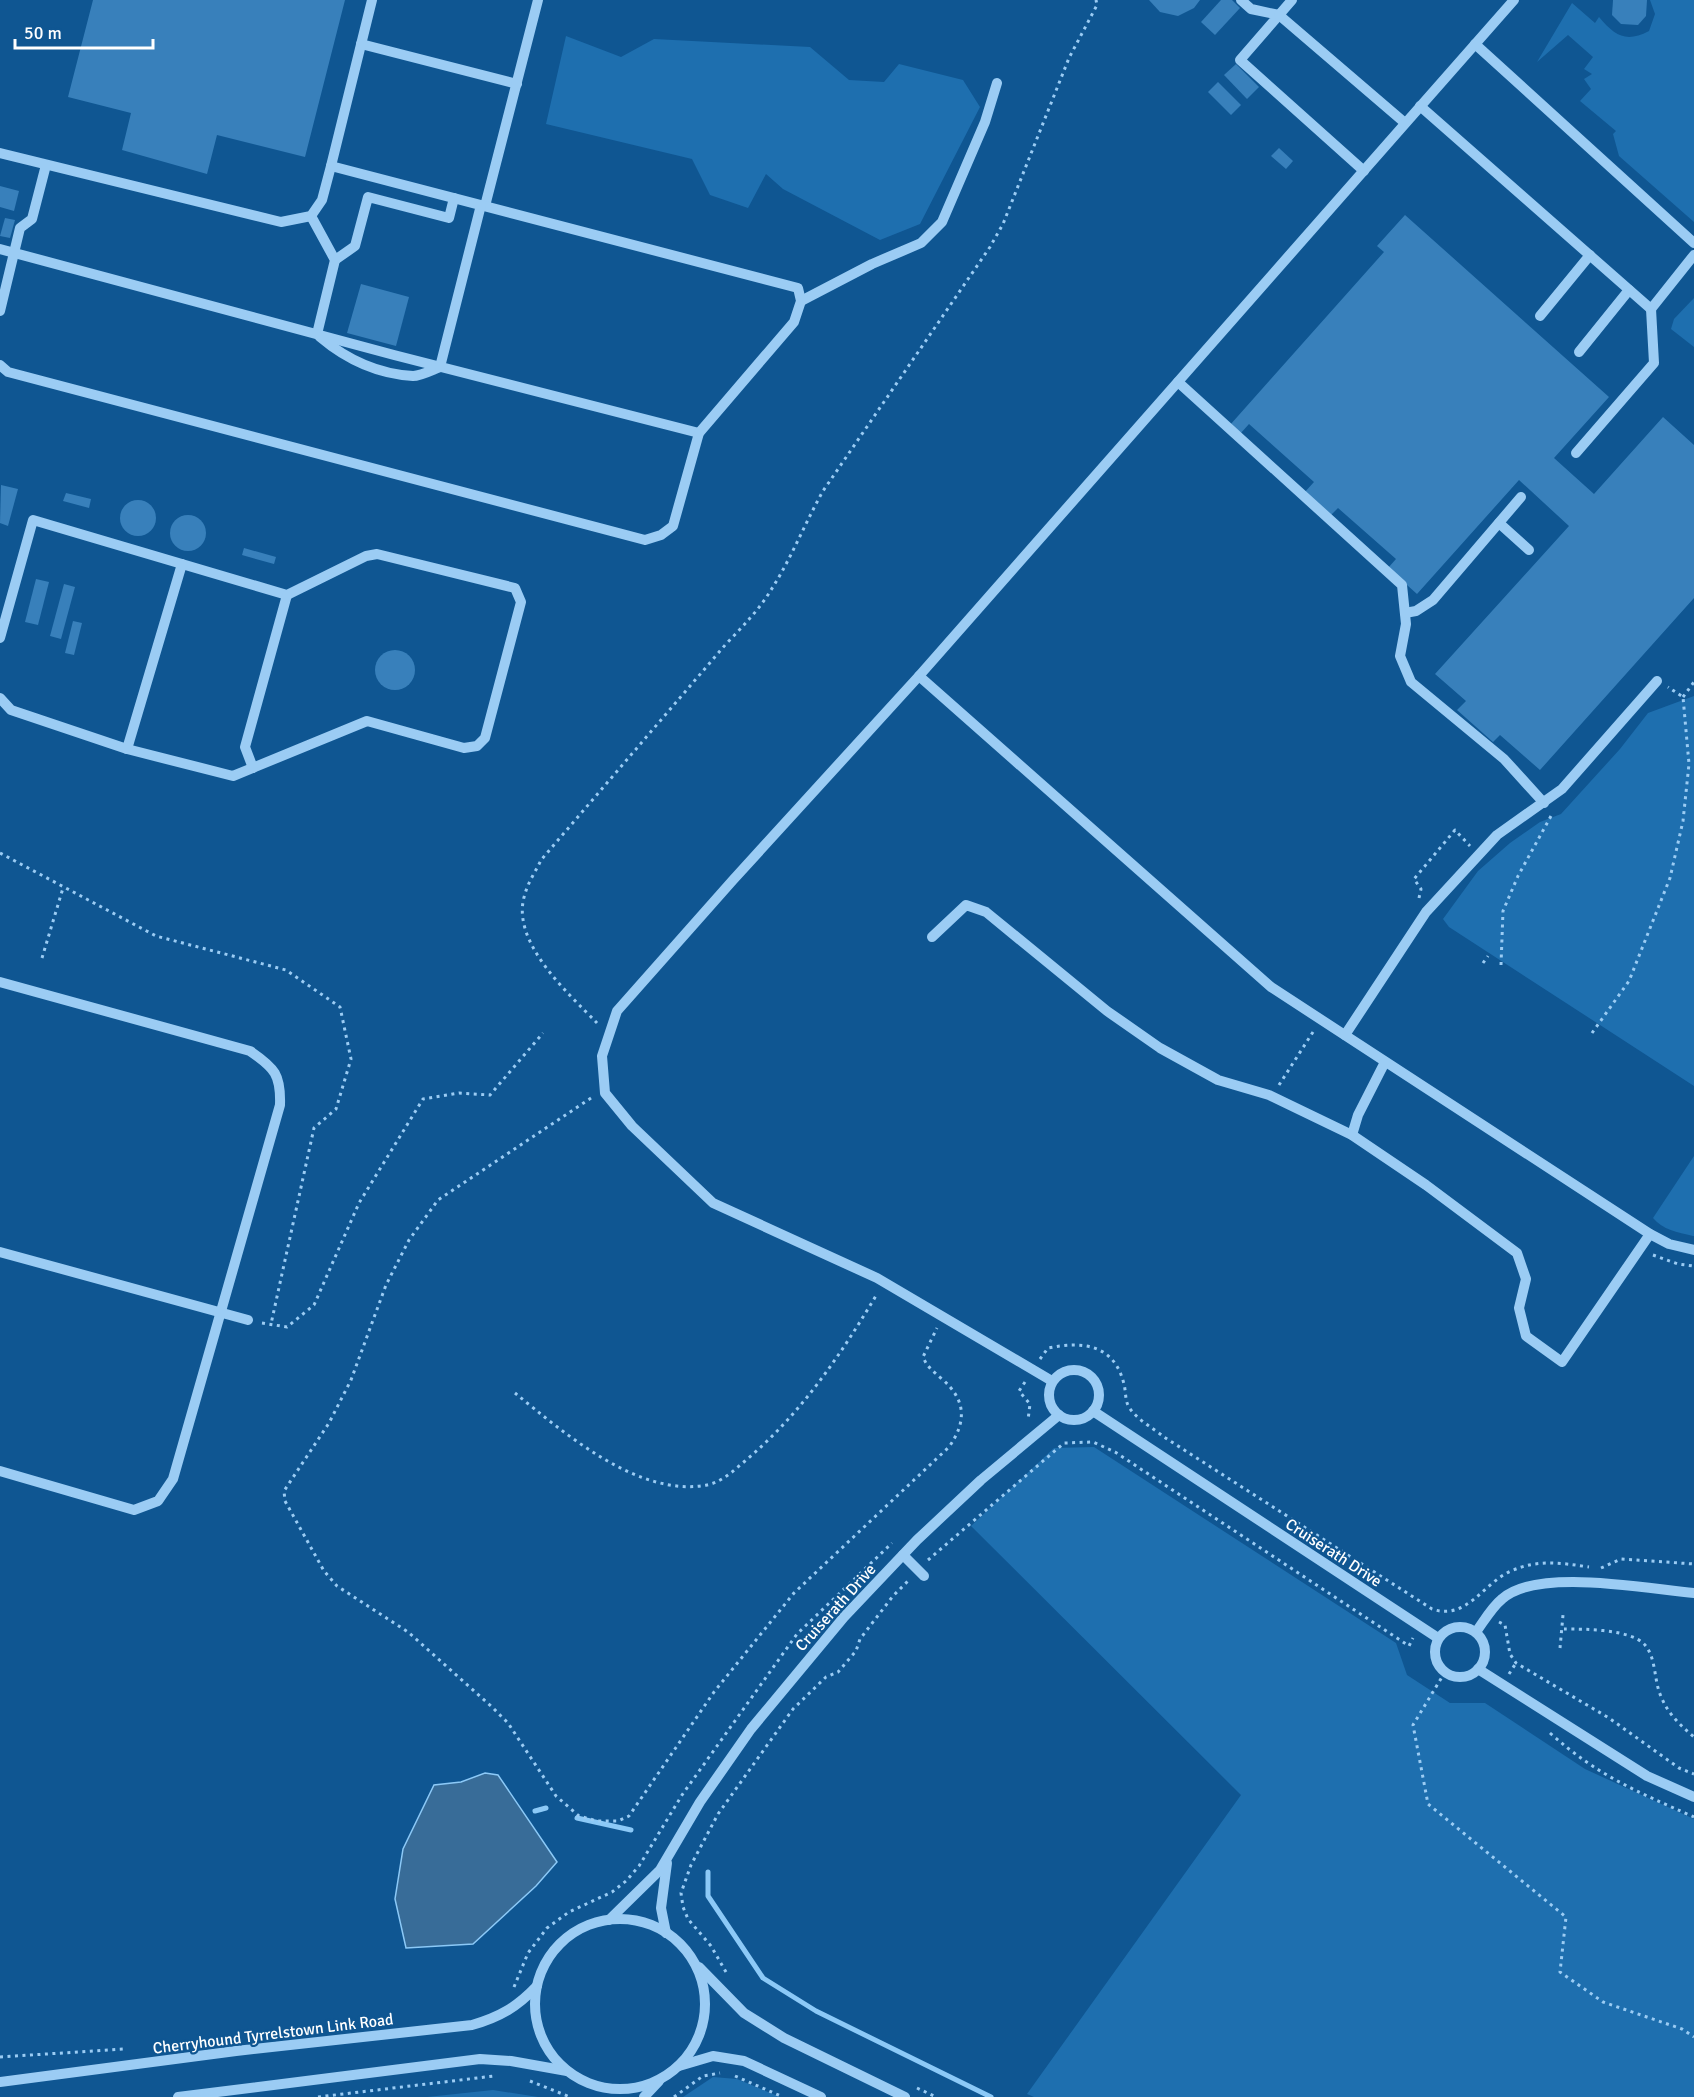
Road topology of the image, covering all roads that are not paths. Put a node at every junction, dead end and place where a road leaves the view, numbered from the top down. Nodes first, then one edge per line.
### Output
1 (372, 0) edge
2 (538, 0) edge
3 (1241, 0) edge
4 (1292, 0) edge
5 (1514, 0) edge
6 (1279, 15) junction
7 (362, 44) junction
8 (1475, 44) junction
9 (997, 83) dead end
10 (517, 84) junction
11 (1420, 106) junction
12 (1405, 123) junction
13 (0, 153) edge
14 (46, 165) junction
15 (331, 166) junction
16 (1364, 171) junction
17 (454, 198) junction
18 (483, 206) junction
19 (311, 216) junction
20 (1694, 243) edge
21 (0, 249) edge
22 (14, 254) junction
23 (1590, 255) junction
24 (1694, 255) edge
25 (335, 260) junction
26 (1629, 290) junction
27 (801, 301) junction
28 (1651, 309) junction
29 (0, 311) edge
30 (1540, 316) dead end
31 (316, 334) junction
32 (1579, 352) dead end
33 (0, 365) edge
34 (440, 367) junction
35 (1178, 382) junction
36 (699, 433) junction
37 (1576, 453) dead end
38 (1521, 497) dead end
39 (1498, 524) junction
40 (1528, 550) dead end
41 (182, 564) junction
42 (0, 592) edge
43 (12, 595) junction
44 (287, 595) junction
45 (1405, 613) junction
46 (0, 638) edge
47 (920, 676) junction
48 (1657, 681) road end
49 (0, 698) edge
50 (127, 749) junction
51 (253, 768) junction
52 (1544, 803) junction
53 (932, 937) dead end
54 (0, 982) edge
55 (1345, 1035) junction
56 (1385, 1062) junction
57 (1352, 1135) junction
58 (1650, 1234) junction
59 (1694, 1250) edge
60 (0, 1252) edge
61 (221, 1313) junction
62 (248, 1320) road end
63 (1052, 1381) junction
64 (1094, 1411) junction
65 (1059, 1415) junction
66 (0, 1471) edge
67 (903, 1555) junction
68 (924, 1576) dead end
69 (1694, 1593) edge
70 (1476, 1632) junction
71 (1438, 1638) junction
72 (1478, 1669) junction
73 (1694, 1797) edge
74 (671, 1852) junction
75 (609, 1920) junction
76 (666, 1933) junction
77 (693, 1960) junction
78 (537, 1986) junction
79 (679, 2066) junction
80 (567, 2071) junction
81 (0, 2075) edge
82 (661, 2079) junction
83 (16, 2080) junction
84 (0, 2082) edge
85 (591, 2084) junction
86 (178, 2097) edge
87 (597, 2097) edge
88 (644, 2097) edge
89 (821, 2097) edge
90 (906, 2097) edge

1 - 7 street
2 - 10 street
3 - 6 street
4 - 6 street
5 - 8 street
6 - 12 street
6 - 16 street
7 - 10 street
7 - 15 street
8 - 11 street
8 - 20 street
9 - 27 street
10 - 18 street
11 - 12 street
11 - 23 street
12 - 16 street
13 - 14 street
14 - 19 street
14 - 22 street
15 - 17 street
15 - 19 street
16 - 35 street
17 - 18 street
17 - 25 street
18 - 27 street
18 - 34 street
19 - 25 street
21 - 22 street
22 - 29 street
22 - 31 street
23 - 26 street
23 - 30 street
24 - 28 street
25 - 31 street
26 - 28 street
26 - 32 street
27 - 36 street
28 - 37 street
31 - 34 street
31 - 34 street
33 - 36 street
34 - 36 street
35 - 45 street
35 - 47 street
38 - 39 street
39 - 40 street
39 - 45 street
41 - 43 street
41 - 44 street
41 - 50 street
42 - 43 street
43 - 46 street
44 - 51 street
44 - 51 street
45 - 52 street
47 - 55 street
47 - 63 street
48 - 52 street
49 - 50 street
50 - 51 street
52 - 55 street
53 - 57 street
54 - 61 street
55 - 56 street
56 - 57 street
56 - 58 street
57 - 58 street
58 - 59 street
60 - 61 street
61 - 62 street
61 - 66 street
63 - 64 street
63 - 65 street
64 - 65 street
64 - 71 street, Cruiserath Drive
65 - 67 street, Cruiserath Drive
67 - 68 street
67 - 74 street, Cruiserath Drive
69 - 70 street
70 - 71 street
70 - 72 street
71 - 72 street
72 - 73 street
74 - 75 street, Cruiserath Drive
74 - 76 street, Cruiserath Drive
75 - 76 street
75 - 78 street
76 - 77 street
77 - 79 street
77 - 90 street
78 - 80 street
78 - 83 street, Cherryhound Tyrrelstown Link Road
79 - 82 street
79 - 89 street
80 - 85 street
80 - 86 street
81 - 83 street
82 - 85 street
82 - 88 street
83 - 84 street, Cherryhound Tyrrelstown Link Road
85 - 87 street

